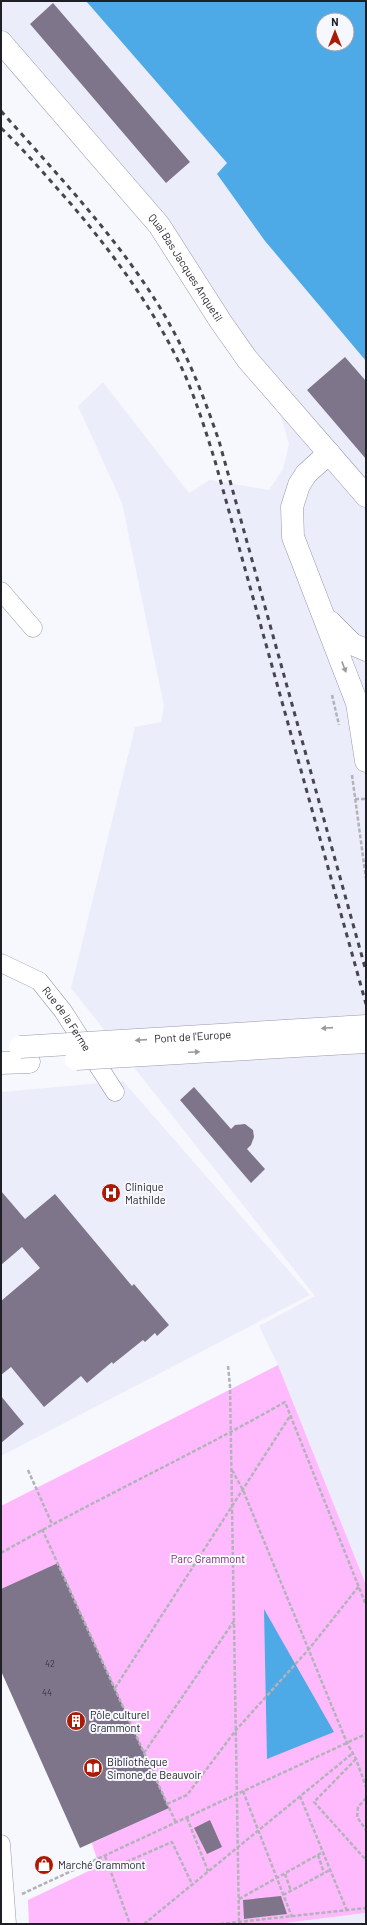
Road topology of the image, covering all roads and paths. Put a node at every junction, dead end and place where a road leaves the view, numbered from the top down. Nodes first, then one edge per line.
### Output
1 (1, 42) edge
2 (330, 453) junction
3 (366, 496) edge
4 (1, 591) edge
5 (325, 617) junction
6 (34, 628) dead end
7 (366, 650) edge
8 (366, 761) edge
9 (366, 799) edge
10 (366, 879) edge
11 (1, 964) edge
12 (366, 1026) edge
13 (366, 1042) edge
14 (17, 1053) edge
15 (1, 1063) edge
16 (115, 1092) dead end
17 (228, 1366) dead end
18 (291, 1416) junction
19 (231, 1433) junction
20 (232, 1469) junction
21 (28, 1470) dead end
22 (243, 1490) junction
23 (232, 1507) junction
24 (52, 1524) junction
25 (42, 1529) junction
26 (1, 1553) edge
27 (360, 1586) junction
28 (366, 1605) edge
29 (234, 1620) junction
30 (309, 1649) junction
31 (115, 1688) junction
32 (236, 1730) junction
33 (366, 1734) edge
34 (347, 1743) junction
35 (144, 1753) junction
36 (353, 1753) junction
37 (356, 1759) junction
38 (366, 1787) edge
39 (243, 1791) junction
40 (237, 1794) junction
41 (300, 1796) junction
42 (366, 1798) edge
43 (167, 1804) junction
44 (187, 1818) junction
45 (176, 1823) junction
46 (258, 1830) junction
47 (366, 1830) edge
48 (1, 1844) edge
49 (238, 1846) junction
50 (1, 1849) edge
51 (323, 1852) junction
52 (318, 1855) junction
53 (105, 1856) junction
54 (366, 1860) edge
55 (110, 1869) junction
56 (330, 1870) junction
57 (208, 1871) junction
58 (324, 1873) junction
59 (285, 1874) junction
60 (277, 1879) junction
61 (192, 1884) junction
62 (291, 1890) junction
63 (284, 1895) junction
64 (239, 1899) junction
65 (3, 1903) edge
66 (366, 1908) edge
67 (347, 1911) junction
68 (292, 1916) junction
69 (239, 1922) junction
70 (7, 1924) edge
71 (130, 1924) edge
72 (144, 1924) edge
73 (220, 1924) edge

1 - 2 main road, Quai Bas Jacques Anquetil
2 - 3 main road, Quai Bas Jacques Anquetil
2 - 5 main road
4 - 6 street
5 - 7 main road
5 -> 8 main road
9 - 10 path
11 - 16 street, Rue de la Ferme
12 -> 14 main road, Pont de l'Europe, bridge
14 -> 13 main road, Pont de l'Europe, bridge
14 - 15 main road
17 - 19 path
18 - 19 path
18 - 22 path
18 - 27 path
19 - 20 path
19 - 24 path
20 - 22 path
20 - 23 path
21 - 24 path
22 - 23 path
22 - 30 path
23 - 29 path
23 - 31 path
24 - 25 path
25 - 26 path
25 - 31 path
27 - 28 path
27 - 30 path
29 - 32 path
29 - 35 path
30 - 32 path
30 - 34 path
31 - 35 path
32 - 40 path
32 - 43 path
33 - 34 path
34 - 36 path
34 - 39 path
35 - 43 path
36 - 37 path
36 - 41 path
37 - 38 path
37 - 54 path
39 - 40 path
39 - 46 path
40 - 44 path
40 - 49 path
41 - 46 path
41 - 51 path
42 - 47 path
43 - 45 path
44 - 45 path
44 - 57 path
45 - 53 path
46 - 49 path
46 - 60 path
48 - 50 street
49 - 57 path
49 - 64 path
50 - 65 street
51 - 52 path
51 - 56 path
52 - 58 path
52 - 59 path
53 - 55 path
53 - 65 path
55 - 61 path
55 - 71 path
56 - 58 path
56 - 67 path
57 - 61 path
58 - 62 path
59 - 60 path
59 - 62 path
60 - 63 path
60 - 64 path
61 - 72 path
62 - 63 path
63 - 68 path
64 - 69 path
65 - 70 street
66 - 67 path
67 - 68 path
68 - 69 path
69 - 73 path

